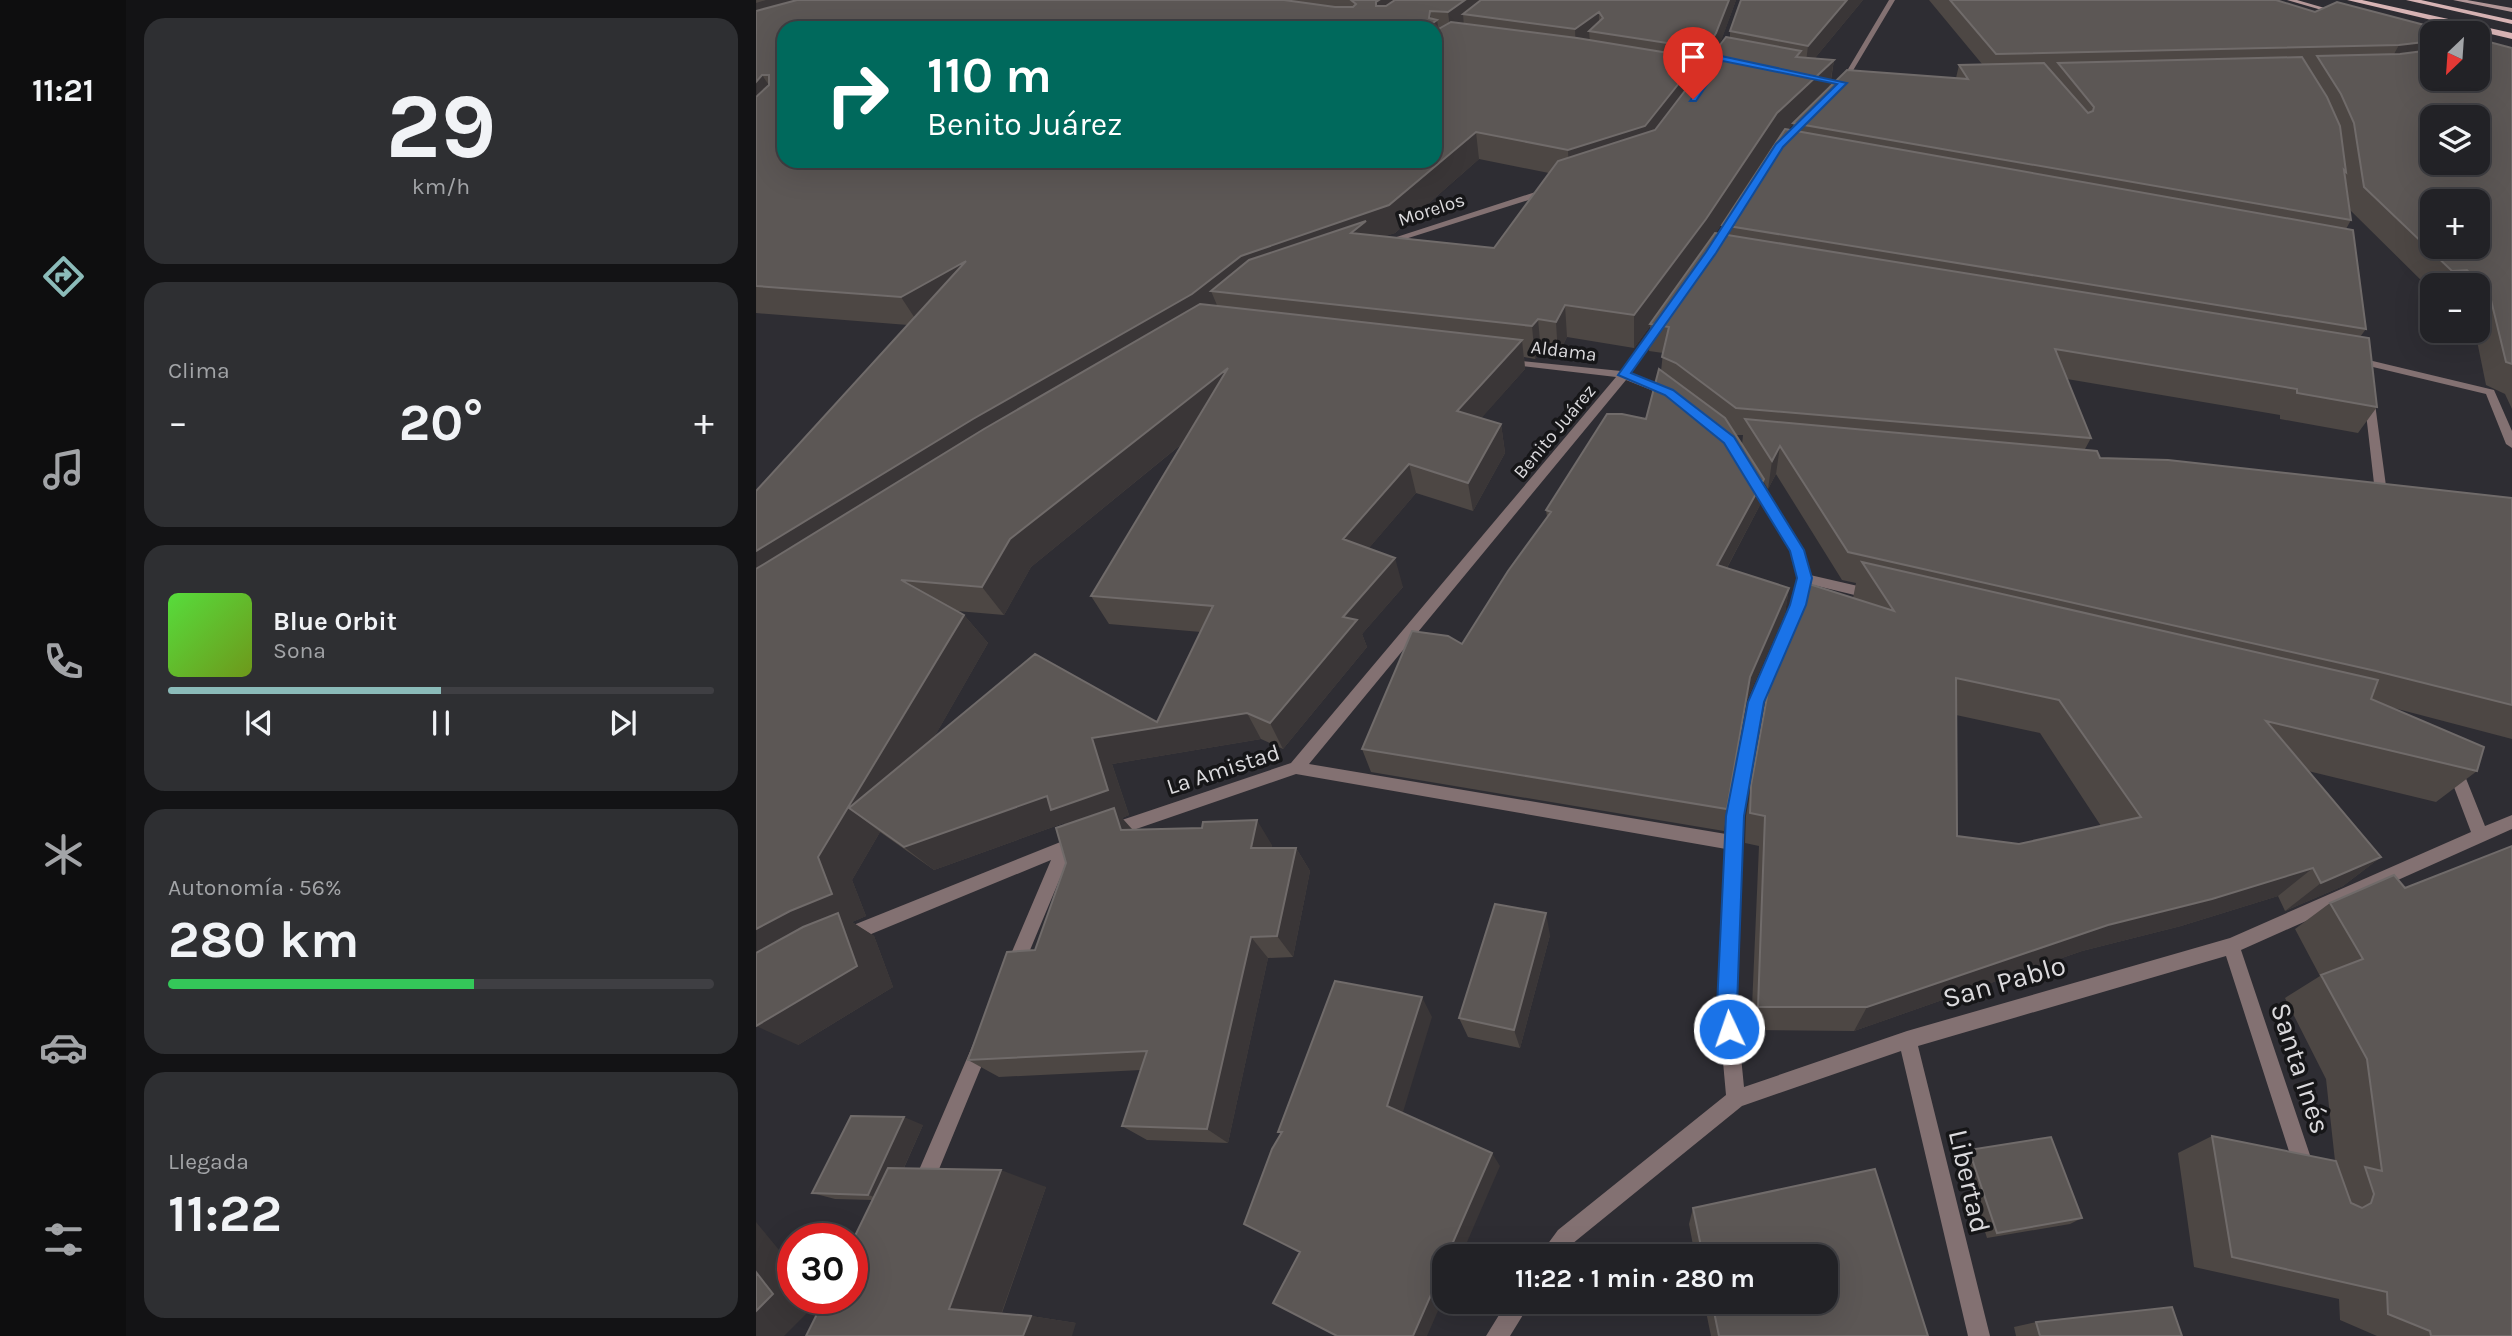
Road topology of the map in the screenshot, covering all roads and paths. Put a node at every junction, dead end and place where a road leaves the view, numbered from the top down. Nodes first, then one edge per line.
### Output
1 (1892, 0) edge
2 (2290, 0) edge
3 (2351, 0) edge
4 (2410, 0) edge
5 (2456, 0) edge
6 (2512, 10) edge
7 (2343, 14) edge
8 (2512, 22) edge
9 (2512, 36) edge
10 (1856, 82) edge
11 (1562, 186) edge
12 (1366, 249) edge
13 (1663, 319) edge
14 (2363, 349) edge
15 (2351, 359) edge
16 (1501, 361) edge
17 (2365, 361) junction
18 (2366, 374) edge
19 (1624, 375) junction
20 (2368, 388) edge
21 (1679, 401) edge
22 (2512, 444) edge
23 (1743, 462) edge
24 (2382, 506) edge
25 (1804, 578) junction
26 (1885, 597) edge
27 (2449, 751) edge
28 (1296, 768) junction
29 (2512, 822) edge
30 (2480, 834) junction
31 (1734, 843) junction
32 (1065, 847) junction
33 (833, 941) edge
34 (2231, 946) junction
35 (1006, 987) edge
36 (990, 1026) edge
37 (1907, 1040) junction
38 (1736, 1099) junction
39 (2309, 1182) edge
40 (915, 1205) edge
41 (1559, 1244) edge
42 (1512, 1314) edge
43 (1497, 1336) edge
44 (1979, 1336) edge

1 - 10 street
2 - 7 main road
3 - 9 main road
4 - 8 main road
5 - 6 main road
11 - 12 street, Morelos
13 - 19 street, Benito Juárez
14 - 17 street
15 - 17 street
16 - 19 street, Aldama
17 - 18 street
17 - 22 street
19 - 21 street, Aldama
19 - 28 street, Benito Juárez
20 - 24 street
23 - 25 street
25 - 26 street
25 - 31 street
27 - 30 street
28 - 31 street, La Amistad
28 - 32 street, La Amistad
29 - 30 street, San Pablo
30 - 34 street, San Pablo
31 - 38 street
32 - 33 street, La Amistad
32 - 35 street
34 - 37 street, San Pablo
34 - 39 street, Santa Inés
36 - 40 street
37 - 38 street, San Pablo
37 - 44 street, Libertad
38 - 41 street, San Pablo
42 - 43 street

